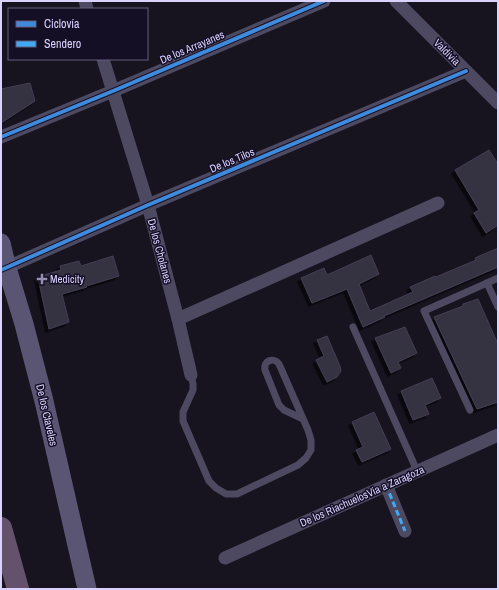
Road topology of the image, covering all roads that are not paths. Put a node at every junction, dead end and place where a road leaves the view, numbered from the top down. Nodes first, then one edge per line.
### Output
1 (324, 1) edge
2 (396, 1) edge
3 (103, 60) edge
4 (466, 71) junction
5 (113, 91) junction
6 (498, 103) edge
7 (1, 137) edge
8 (438, 203) dead end
9 (148, 205) junction
10 (1, 243) edge
11 (4, 269) edge
12 (498, 278) edge
13 (487, 283) junction
14 (498, 307) edge
15 (178, 319) junction
16 (353, 327) dead end
17 (191, 375) joint
18 (470, 410) dead end
19 (303, 419) junction
20 (498, 435) edge
21 (416, 472) junction
22 (386, 485) junction
23 (1, 528) edge
24 (405, 531) dead end
25 (225, 558) dead end
26 (18, 589) edge
27 (87, 589) edge

1 - 5 street, De los Arrayanes
2 - 4 street, Valdivia
3 - 5 street, De los Cholanes
4 - 6 street, Valdivia
4 - 9 street, De los Tilos
5 - 7 street, De los Arrayanes
5 - 9 street, De los Cholanes
8 - 15 street
9 - 11 street, De los Tilos
9 - 15 street, De los Cholanes
10 - 11 main road, De los Claveles
11 - 27 main road, De los Claveles
12 - 13 lane
13 - 14 lane
13 - 18 lane
15 - 17 street, De los Cholanes
16 - 21 lane
17 - 19 lane
19 - 19 lane
20 - 21 street, De los RiachuelosVia a Zaragoza
21 - 22 street, De los RiachuelosVia a Zaragoza
22 - 24 street
22 - 25 street, De los RiachuelosVia a Zaragoza
23 - 26 highway

